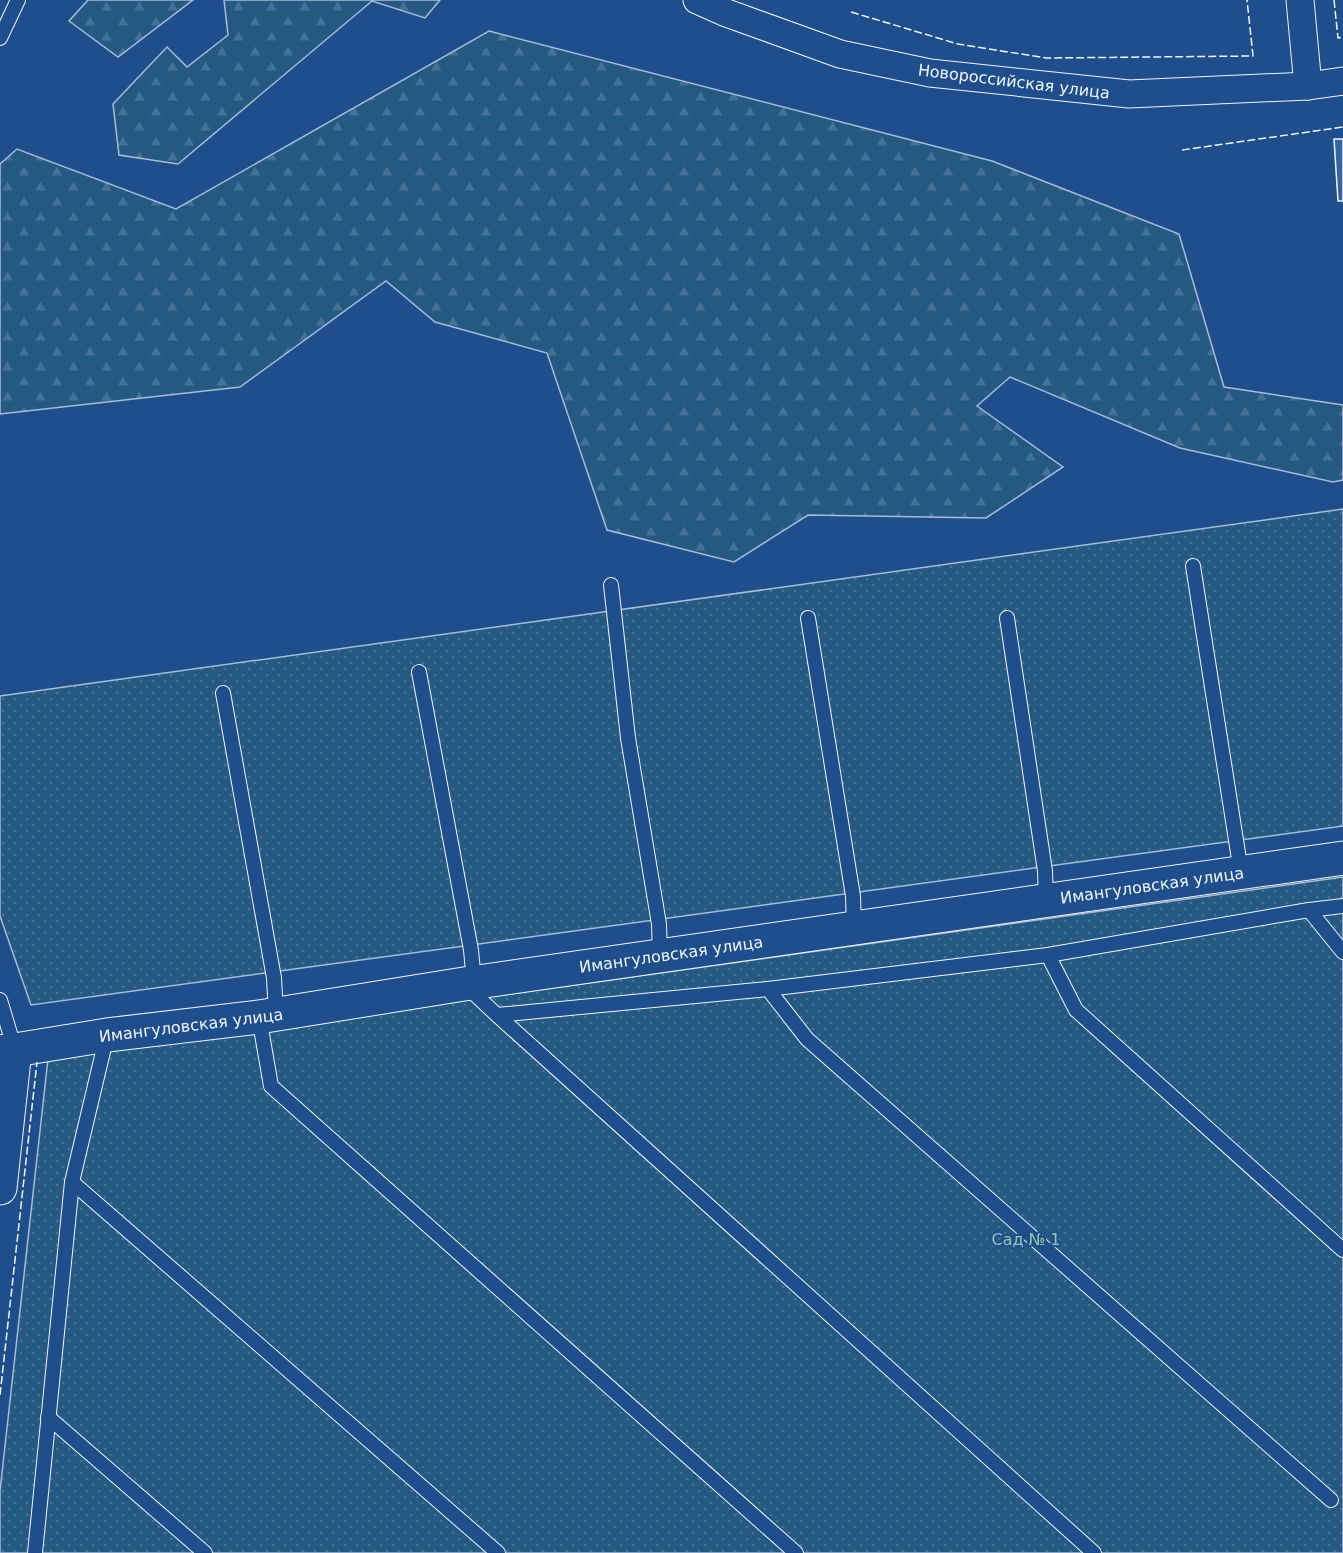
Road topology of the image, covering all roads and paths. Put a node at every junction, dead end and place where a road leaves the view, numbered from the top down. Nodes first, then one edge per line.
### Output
1 (18, 0) edge
2 (697, 0) edge
3 (1300, 0) edge
4 (0, 38) edge
5 (1343, 81) edge
6 (1308, 86) junction
7 (1193, 566) dead end
8 (611, 585) dead end
9 (808, 618) dead end
10 (1007, 618) dead end
11 (419, 672) dead end
12 (223, 693) dead end
13 (1343, 858) edge
14 (1241, 872) junction
15 (1046, 900) junction
16 (1343, 906) edge
17 (1309, 910) junction
18 (854, 928) junction
19 (1343, 951) edge
20 (1048, 955) junction
21 (660, 956) junction
22 (469, 983) junction
23 (768, 988) junction
24 (0, 1000) edge
25 (497, 1015) junction
26 (267, 1016) junction
27 (107, 1035) junction
28 (8, 1051) edge
29 (72, 1182) junction
30 (0, 1188) edge
31 (1343, 1250) edge
32 (48, 1417) junction
33 (1331, 1500) dead end
34 (35, 1553) edge
35 (205, 1553) edge
36 (498, 1553) edge
37 (796, 1553) edge
38 (1094, 1553) edge

1 - 4 lane
2 - 6 street, Новороссийская улица
3 - 6 street
5 - 6 street, Новороссийская улица
7 - 14 lane
8 - 21 lane
9 - 18 lane
10 - 15 lane
11 - 22 lane
12 - 26 lane
13 - 14 street, Имангуловская улица
14 - 15 street, Имангуловская улица
15 - 18 street, Имангуловская улица
16 - 17 lane
17 - 19 lane
17 - 20 lane
18 - 21 street, Имангуловская улица
20 - 23 lane
20 - 31 lane
21 - 22 street, Имангуловская улица
22 - 25 lane
22 - 26 street, Имангуловская улица
23 - 25 lane
23 - 33 lane
24 - 28 lane
25 - 38 lane
26 - 27 street, Имангуловская улица
26 - 37 lane
27 - 28 street, Имангуловская улица
27 - 29 lane
28 - 30 street
29 - 32 lane
29 - 36 lane
32 - 34 lane
32 - 35 lane

